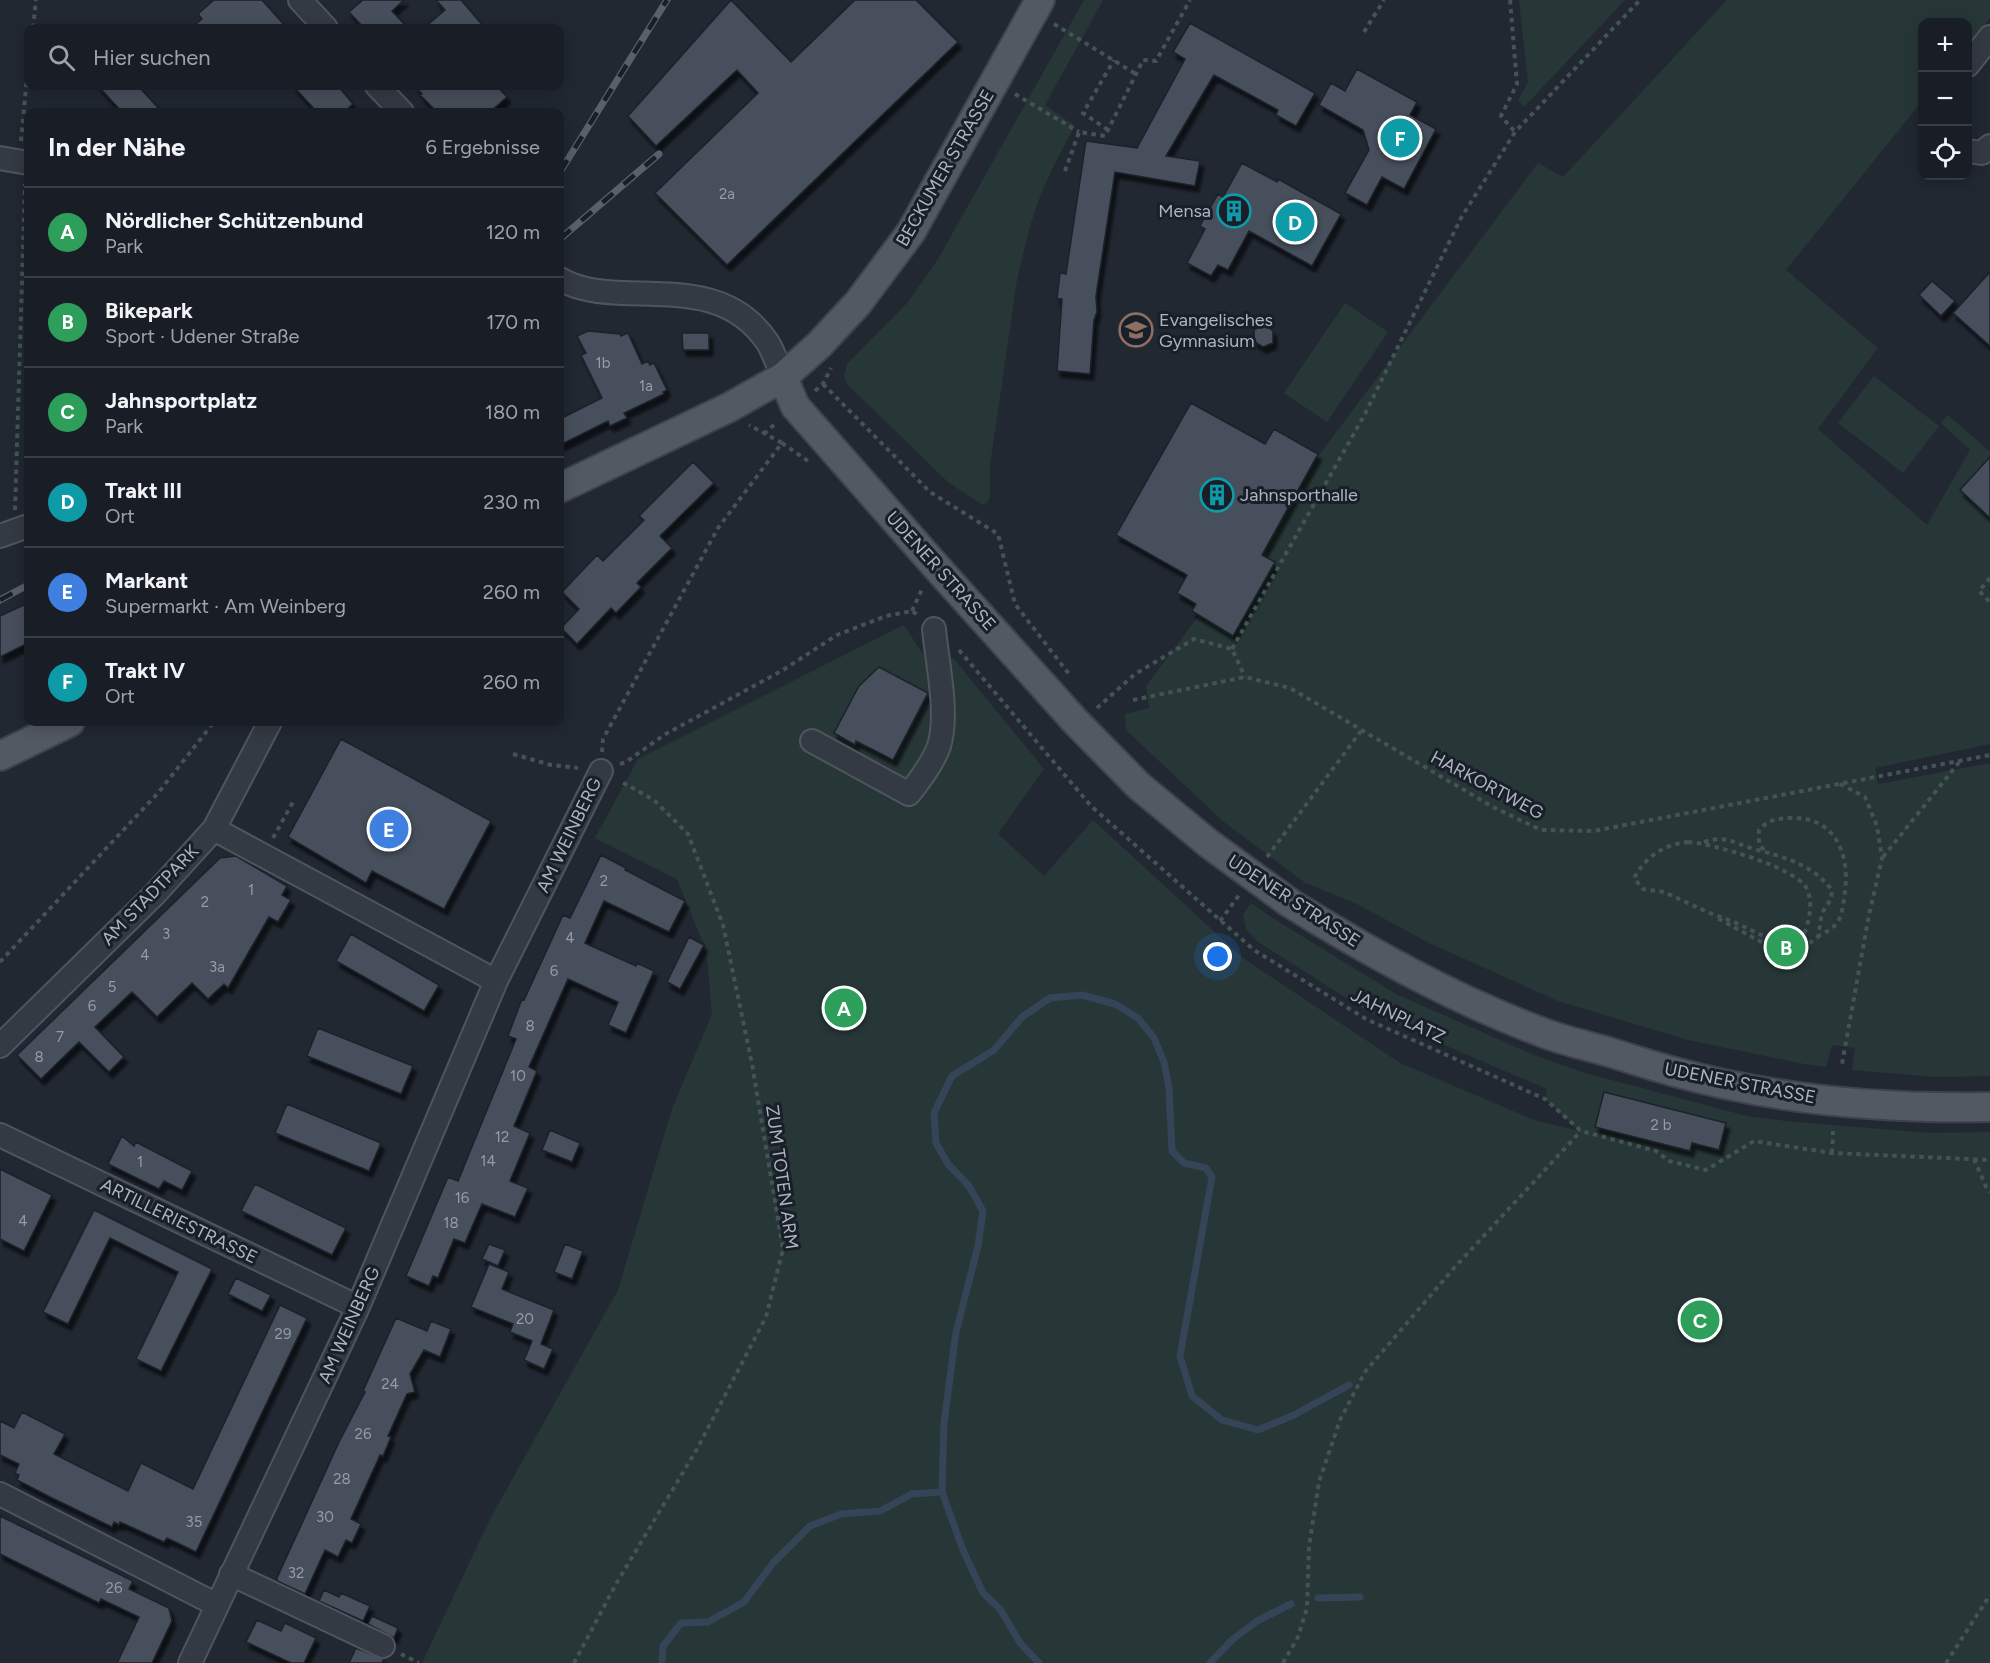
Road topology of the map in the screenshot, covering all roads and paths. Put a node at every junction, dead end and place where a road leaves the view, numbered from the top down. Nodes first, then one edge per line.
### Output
1 (36, 0) edge
2 (300, 0) edge
3 (1190, 0) edge
4 (1384, 0) edge
5 (1510, 0) edge
6 (1640, 0) edge
7 (1037, 6) edge
8 (33, 24) edge
9 (322, 24) edge
10 (1364, 32) dead end
11 (1990, 38) edge
12 (1114, 60) junction
13 (1972, 60) edge
14 (1136, 74) junction
15 (995, 82) junction
16 (26, 90) edge
17 (381, 90) edge
18 (398, 108) edge
19 (1108, 130) junction
20 (1079, 132) junction
21 (1515, 132) junction
22 (1990, 146) edge
23 (24, 151) edge
24 (1972, 152) edge
25 (0, 158) edge
26 (24, 162) edge
27 (1065, 171) dead end
28 (24, 244) edge
29 (564, 281) edge
30 (783, 376) junction
31 (823, 384) dead end
32 (764, 434) dead end
33 (564, 487) edge
34 (14, 531) edge
35 (1990, 578) edge
36 (920, 594) dead end
37 (1990, 602) edge
38 (912, 611) junction
39 (933, 629) junction
40 (1232, 649) junction
41 (1245, 677) junction
42 (1076, 682) dead end
43 (1089, 700) dead end
44 (1133, 700) dead end
45 (62, 726) edge
46 (211, 726) edge
47 (268, 726) edge
48 (1360, 731) junction
49 (812, 741) dead end
50 (513, 754) dead end
51 (1990, 755) edge
52 (0, 756) edge
53 (1961, 760) junction
54 (601, 771) junction
55 (1840, 784) junction
56 (293, 802) dead end
57 (214, 830) junction
58 (1702, 843) junction
59 (1764, 850) junction
60 (263, 856) junction
61 (1882, 858) junction
62 (1261, 865) dead end
63 (1240, 894) dead end
64 (1220, 921) junction
65 (1818, 937) junction
66 (1797, 952) junction
67 (0, 962) edge
68 (496, 981) junction
69 (0, 1046) edge
70 (1842, 1064) dead end
71 (1990, 1107) edge
72 (1581, 1131) junction
73 (1833, 1131) dead end
74 (0, 1135) edge
75 (1832, 1153) junction
76 (1974, 1160) junction
77 (1990, 1160) edge
78 (1990, 1192) edge
79 (358, 1307) junction
80 (0, 1494) edge
81 (231, 1574) junction
82 (1990, 1595) edge
83 (217, 1605) junction
84 (383, 1646) dead end
85 (190, 1663) edge
86 (574, 1663) edge
87 (1283, 1663) edge
88 (1946, 1663) edge

1 - 8 path
2 - 9 street
3 - 14 path
4 - 10 path
5 - 21 path
6 - 21 path
7 - 12 path
7 - 15 main road, BECKUMER STRASSE
11 - 13 street
12 - 14 path
12 - 19 path
14 - 19 path
15 - 20 path
15 - 30 main road, BECKUMER STRASSE
16 - 23 path
17 - 18 street
19 - 20 path
20 - 27 path
21 - 40 path
22 - 24 street
25 - 26 street
28 - 34 path
29 - 30 street
30 - 33 main road, BECKUMER STRASSE
30 - 71 main road, UDENER STRASSE, bridge
31 - 42 path
32 - 54 path, AM WEINBERG
35 - 37 path
36 - 38 path
38 - 39 path, JAHNPLATZ
38 - 54 path
39 - 49 street
39 - 64 path, JAHNPLATZ
40 - 41 path
40 - 43 path
41 - 44 path, HARKORTWEG
41 - 48 path, HARKORTWEG
45 - 52 main road
46 - 67 path
47 - 57 street, AM STADTPARK
48 - 55 path, HARKORTWEG
48 - 62 path
50 - 54 path
51 - 53 path, HARKORTWEG
53 - 55 path, HARKORTWEG
53 - 61 path
54 - 68 street, AM WEINBERG
54 - 86 path, ZUM TOTEN ARM
55 - 61 path
56 - 60 path
57 - 60 street
57 - 69 street, AM STADTPARK
58 - 59 path
58 - 66 path
58 - 66 path
59 - 65 path
59 - 65 path
60 - 68 street
61 - 70 path
63 - 64 path
64 - 72 path, JAHNPLATZ
65 - 66 path
68 - 79 street, AM WEINBERG
72 - 75 path
72 - 87 path
73 - 75 path
74 - 79 street, ARTILLERIESTRASSE
75 - 76 path
76 - 77 path
76 - 78 path
79 - 81 street, AM WEINBERG
80 - 83 street
81 - 83 street, AM WEINBERG
81 - 84 street
82 - 88 path
83 - 85 street, AM WEINBERG

